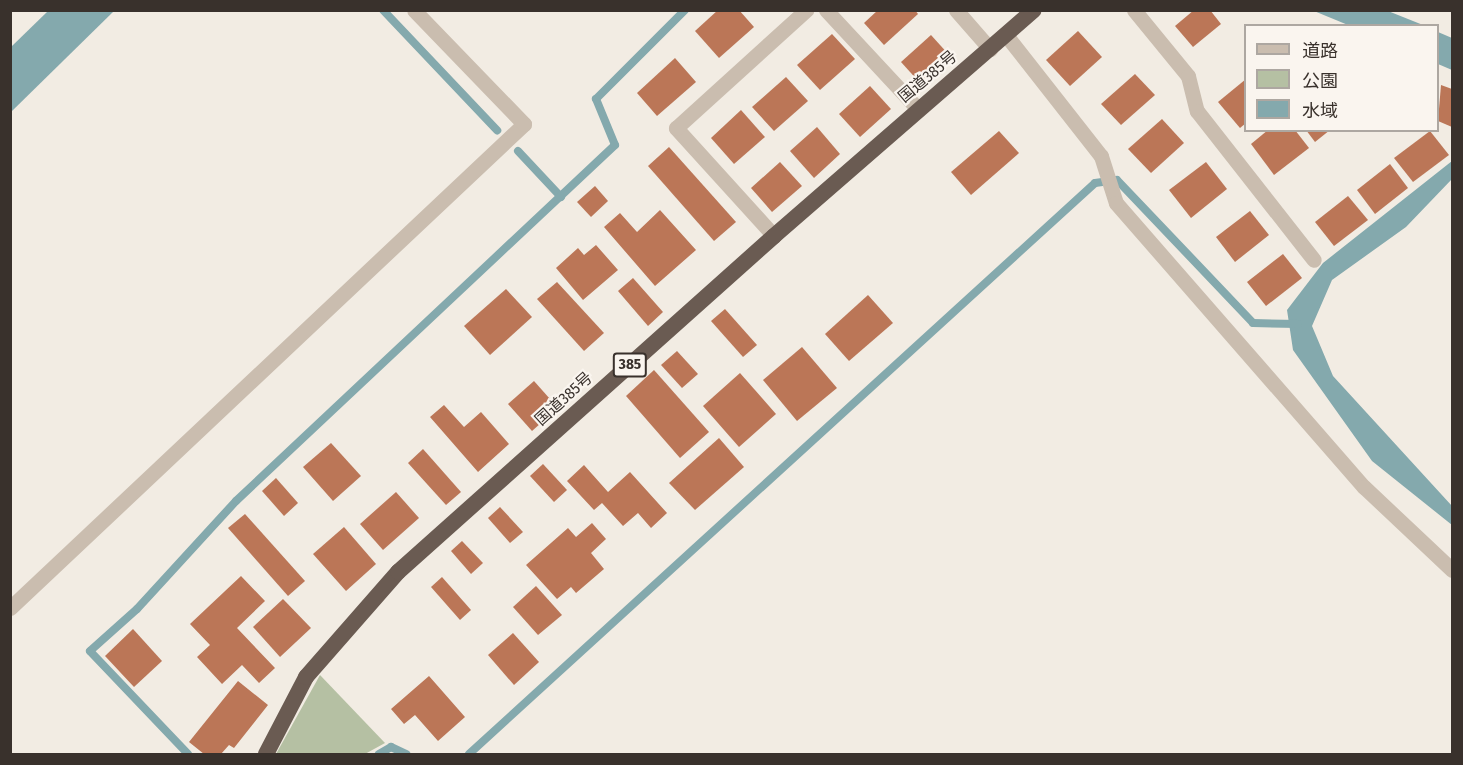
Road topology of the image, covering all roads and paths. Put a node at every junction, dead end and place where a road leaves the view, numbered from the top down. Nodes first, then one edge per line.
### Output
1 (414, 10) edge
2 (806, 10) edge
3 (826, 10) edge
4 (956, 10) edge
5 (1034, 10) edge
6 (1134, 10) edge
7 (1006, 35) junction
8 (990, 48) junction
9 (918, 109) junction
10 (774, 236) junction
11 (1314, 260) dead end
12 (1452, 570) edge
13 (10, 609) edge
14 (266, 754) edge

1 - 13 street
2 - 10 street
3 - 9 street
4 - 8 street
5 - 7 highway, 国道385号 / 385
6 - 11 street
7 - 8 highway, 国道385号 / 385
7 - 12 street
8 - 9 highway, 国道385号 / 385
9 - 10 highway, 国道385号 / 385
10 - 14 highway, 国道385号 / 385

